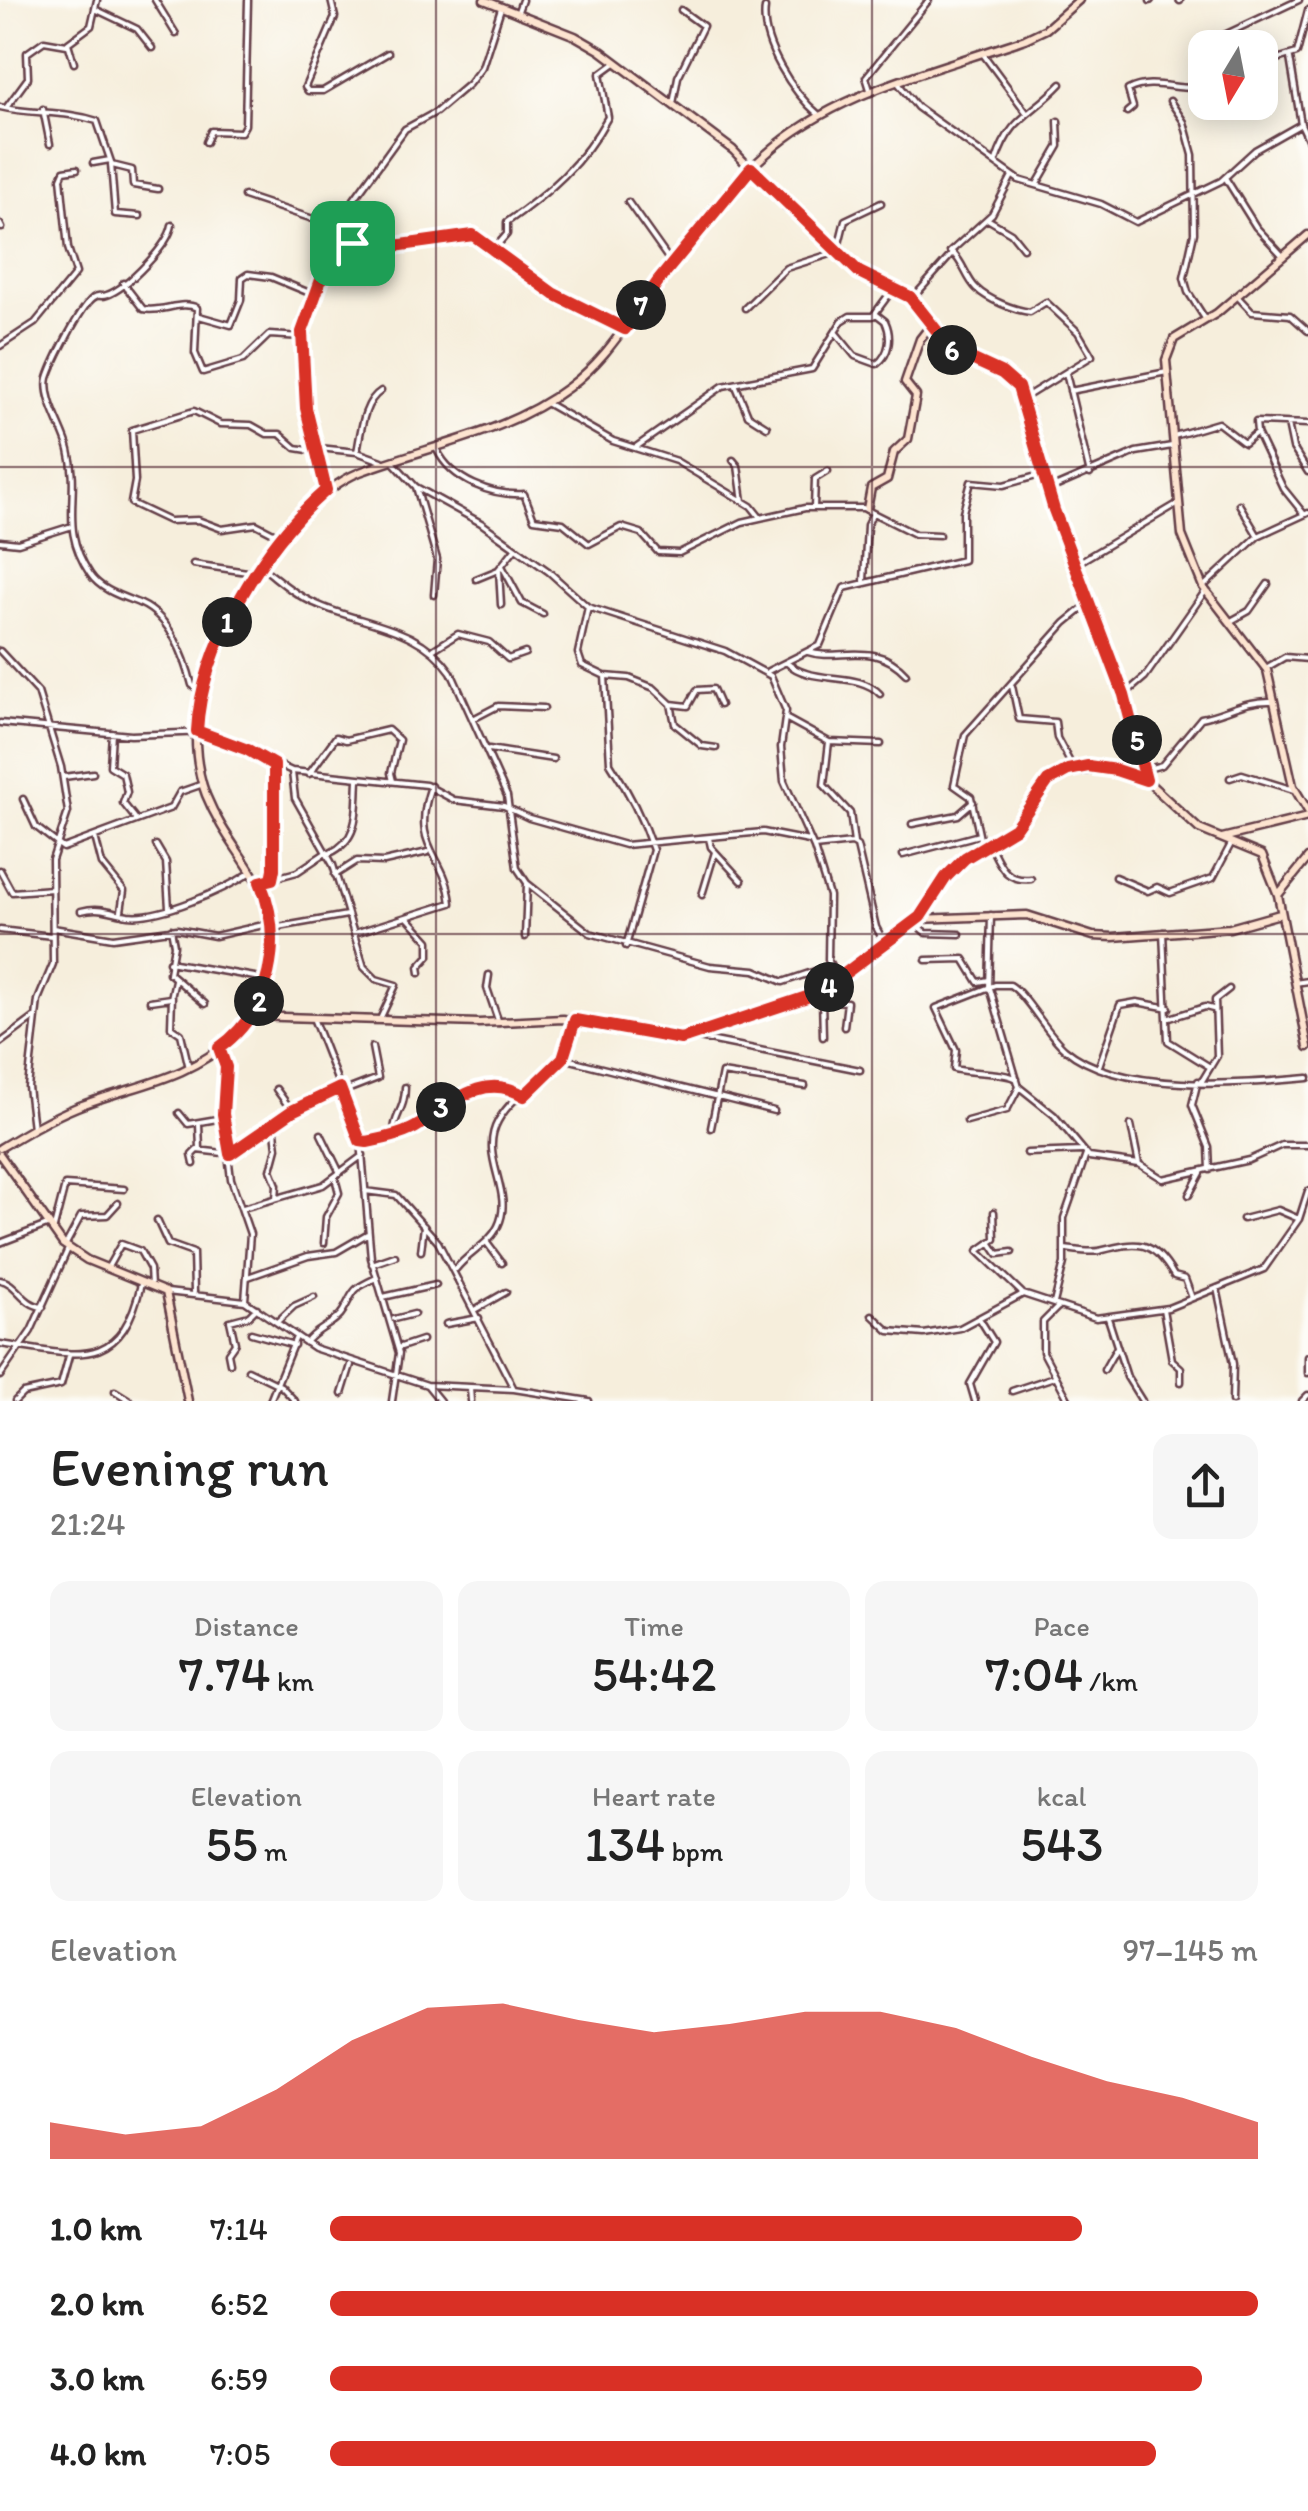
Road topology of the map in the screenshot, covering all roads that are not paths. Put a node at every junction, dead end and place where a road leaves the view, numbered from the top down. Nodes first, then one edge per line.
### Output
1 (98, 0) edge
2 (154, 0) edge
3 (248, 0) edge
4 (331, 0) edge
5 (484, 0) edge
6 (522, 0) edge
7 (929, 0) edge
8 (1080, 0) edge
9 (1299, 0) edge
10 (501, 8) junction
11 (765, 8) dead end
12 (97, 10) junction
13 (681, 10) dead end
14 (1308, 10) edge
15 (517, 14) junction
16 (1235, 30) edge
17 (176, 34) dead end
18 (67, 45) junction
19 (152, 48) dead end
20 (388, 53) dead end
21 (983, 54) junction
22 (1290, 58) junction
23 (1278, 60) edge
24 (616, 62) junction
25 (74, 63) dead end
26 (898, 83) junction
27 (1062, 84) dead end
28 (1188, 89) edge
29 (871, 93) junction
30 (1170, 101) dead end
31 (673, 104) junction
32 (3, 107) edge
33 (43, 110) junction
34 (1026, 112) junction
35 (1127, 112) dead end
36 (819, 115) junction
37 (1058, 121) dead end
38 (1301, 124) junction
39 (1308, 139) edge
40 (206, 142) dead end
41 (50, 144) dead end
42 (110, 162) junction
43 (996, 162) junction
44 (92, 163) dead end
45 (751, 168) junction
46 (77, 169) dead end
47 (1012, 176) junction
48 (1226, 178) junction
49 (1037, 184) junction
50 (158, 189) dead end
51 (1191, 192) junction
52 (244, 196) dead end
53 (628, 202) dead end
54 (881, 203) dead end
55 (140, 216) dead end
56 (987, 219) junction
57 (172, 225) dead end
58 (338, 233) junction
59 (1308, 235) edge
60 (494, 248) junction
61 (1023, 248) dead end
62 (838, 252) junction
63 (950, 253) junction
64 (1282, 255) junction
65 (672, 264) junction
66 (123, 282) junction
67 (893, 289) junction
68 (317, 296) junction
69 (1237, 296) junction
70 (912, 299) junction
71 (745, 308) dead end
72 (876, 314) junction
73 (198, 316) junction
74 (1206, 320) junction
75 (930, 325) junction
76 (625, 329) junction
77 (1308, 331) edge
78 (835, 332) junction
79 (303, 337) junction
80 (0, 346) edge
81 (1167, 372) junction
82 (1066, 373) junction
83 (736, 386) junction
84 (381, 391) dead end
85 (1070, 391) junction
86 (1024, 398) junction
87 (546, 403) junction
88 (1288, 424) junction
89 (1308, 424) edge
90 (767, 427) dead end
91 (1257, 432) junction
92 (1172, 442) junction
93 (636, 447) junction
94 (319, 450) junction
95 (437, 450) junction
96 (357, 452) junction
97 (732, 460) dead end
98 (390, 463) junction
99 (828, 471) dead end
100 (1308, 472) edge
101 (1044, 474) junction
102 (1090, 474) junction
103 (416, 487) junction
104 (326, 490) junction
105 (1048, 490) junction
106 (742, 501) junction
107 (1177, 504) junction
108 (1240, 504) dead end
109 (813, 509) junction
110 (870, 510) junction
111 (1306, 513) edge
112 (758, 514) junction
113 (69, 527) junction
114 (940, 536) dead end
115 (1258, 536) junction
116 (284, 539) junction
117 (0, 542) edge
118 (514, 550) junction
119 (194, 564) dead end
120 (1076, 564) junction
121 (500, 568) junction
122 (260, 571) junction
123 (476, 578) dead end
124 (864, 581) junction
125 (1268, 584) dead end
126 (1205, 588) junction
127 (434, 595) dead end
128 (1088, 603) junction
129 (501, 605) dead end
130 (588, 607) junction
131 (543, 614) dead end
132 (1231, 621) junction
133 (432, 650) junction
134 (0, 652) edge
135 (808, 652) junction
136 (525, 653) dead end
137 (1308, 659) edge
138 (786, 662) junction
139 (1266, 668) junction
140 (766, 672) junction
141 (906, 674) dead end
142 (606, 676) junction
143 (1012, 686) junction
144 (200, 690) junction
145 (880, 694) dead end
146 (1124, 695) junction
147 (1276, 699) junction
148 (671, 704) junction
149 (720, 705) dead end
150 (544, 708) dead end
151 (786, 718) junction
152 (473, 719) junction
153 (0, 723) edge
154 (51, 729) junction
155 (197, 731) junction
156 (112, 733) junction
157 (829, 742) junction
158 (881, 744) dead end
159 (716, 748) dead end
160 (487, 749) junction
161 (553, 760) dead end
162 (274, 765) junction
163 (1072, 768) junction
164 (1143, 770) junction
165 (292, 771) junction
166 (92, 773) dead end
167 (309, 774) junction
168 (64, 777) junction
169 (1230, 778) dead end
170 (358, 780) junction
171 (1146, 780) junction
172 (394, 781) junction
173 (203, 784) junction
174 (431, 786) junction
175 (1294, 790) junction
176 (22, 799) dead end
177 (972, 802) junction
178 (510, 808) junction
179 (1308, 814) edge
180 (135, 818) junction
181 (912, 824) dead end
182 (978, 835) junction
183 (95, 837) junction
184 (709, 837) junction
185 (1229, 841) junction
186 (854, 843) junction
187 (652, 844) junction
188 (811, 844) junction
189 (156, 845) dead end
190 (58, 847) junction
191 (986, 847) junction
192 (428, 852) junction
193 (715, 852) junction
194 (328, 853) junction
195 (904, 855) dead end
196 (1308, 859) edge
197 (0, 870) edge
198 (254, 870) junction
199 (335, 875) junction
200 (1115, 877) dead end
201 (272, 879) junction
202 (1031, 879) dead end
203 (742, 881) dead end
204 (260, 882) junction
205 (527, 883) junction
206 (52, 889) junction
207 (702, 895) dead end
208 (1278, 895) junction
209 (169, 908) junction
210 (81, 910) dead end
211 (121, 912) junction
212 (992, 914) junction
213 (1280, 914) junction
214 (348, 915) junction
215 (408, 918) junction
216 (916, 920) junction
217 (272, 926) junction
218 (52, 928) junction
219 (171, 929) junction
220 (0, 930) edge
221 (1164, 930) junction
222 (354, 933) junction
223 (960, 934) dead end
224 (52, 936) junction
225 (526, 938) dead end
226 (626, 946) junction
227 (886, 946) junction
228 (926, 960) dead end
229 (169, 962) junction
230 (830, 966) junction
231 (420, 973) dead end
232 (488, 974) dead end
233 (266, 979) junction
234 (175, 980) junction
235 (838, 981) junction
236 (1308, 981) edge
237 (1295, 982) junction
238 (989, 985) junction
239 (1229, 988) dead end
240 (172, 996) junction
241 (821, 996) junction
242 (150, 1001) dead end
243 (205, 1004) dead end
244 (1168, 1008) junction
245 (1304, 1009) edge
246 (1214, 1010) junction
247 (252, 1016) junction
248 (381, 1017) junction
249 (36, 1018) junction
250 (313, 1018) junction
251 (1170, 1018) junction
252 (575, 1020) junction
253 (499, 1023) junction
254 (844, 1027) dead end
255 (692, 1036) junction
256 (823, 1037) dead end
257 (0, 1043) edge
258 (372, 1047) dead end
259 (1308, 1047) edge
260 (219, 1048) junction
261 (563, 1058) junction
262 (1098, 1066) junction
263 (1210, 1067) junction
264 (189, 1068) junction
265 (860, 1070) dead end
266 (1308, 1078) edge
267 (1017, 1079) junction
268 (1200, 1081) junction
269 (805, 1086) dead end
270 (405, 1087) dead end
271 (1019, 1087) junction
272 (276, 1089) dead end
273 (341, 1090) junction
274 (524, 1096) junction
275 (717, 1096) junction
276 (292, 1111) junction
277 (774, 1111) dead end
278 (178, 1113) dead end
279 (223, 1118) junction
280 (967, 1121) dead end
281 (198, 1122) junction
282 (1131, 1124) dead end
283 (273, 1127) junction
284 (33, 1128) junction
285 (710, 1128) dead end
286 (320, 1134) dead end
287 (394, 1134) junction
288 (361, 1144) junction
289 (1308, 1145) edge
290 (200, 1148) junction
291 (1027, 1153) dead end
292 (1084, 1153) junction
293 (230, 1154) junction
294 (362, 1155) junction
295 (1, 1157) edge
296 (194, 1164) dead end
297 (1139, 1164) junction
298 (1210, 1170) junction
299 (1202, 1172) junction
300 (340, 1173) junction
301 (335, 1178) junction
302 (124, 1189) dead end
303 (364, 1191) junction
304 (1308, 1191) edge
305 (1190, 1195) dead end
306 (276, 1198) junction
307 (118, 1203) dead end
308 (243, 1208) junction
309 (994, 1212) dead end
310 (1243, 1219) dead end
311 (1298, 1219) junction
312 (157, 1220) dead end
313 (424, 1225) junction
314 (49, 1229) junction
315 (367, 1234) junction
316 (486, 1242) junction
317 (990, 1242) junction
318 (0, 1243) edge
319 (324, 1243) dead end
320 (67, 1247) junction
321 (1066, 1250) junction
322 (421, 1251) dead end
323 (1012, 1252) dead end
324 (395, 1256) dead end
325 (502, 1263) dead end
326 (372, 1264) junction
327 (107, 1269) junction
328 (456, 1269) junction
329 (248, 1277) junction
330 (376, 1278) junction
331 (0, 1280) edge
332 (141, 1284) junction
333 (436, 1285) dead end
334 (151, 1286) junction
335 (1217, 1288) junction
336 (166, 1292) junction
337 (194, 1292) junction
338 (506, 1292) dead end
339 (1023, 1294) junction
340 (382, 1297) junction
341 (314, 1298) dead end
342 (1192, 1298) junction
343 (245, 1301) junction
344 (1056, 1305) junction
345 (42, 1307) junction
346 (257, 1308) junction
347 (1164, 1309) junction
348 (476, 1310) junction
349 (414, 1314) dead end
350 (872, 1315) dead end
351 (978, 1317) junction
352 (479, 1318) junction
353 (1108, 1318) junction
354 (392, 1320) junction
355 (277, 1322) junction
356 (446, 1324) dead end
357 (251, 1332) dead end
358 (296, 1337) junction
359 (422, 1340) dead end
360 (0, 1344) edge
361 (306, 1344) junction
362 (294, 1345) junction
363 (21, 1347) junction
364 (1118, 1347) junction
365 (398, 1348) junction
366 (69, 1356) junction
367 (1308, 1357) edge
368 (230, 1363) dead end
369 (352, 1363) junction
370 (248, 1370) dead end
371 (1104, 1370) dead end
372 (1308, 1373) edge
373 (0, 1376) edge
374 (397, 1376) junction
375 (1054, 1377) junction
376 (1181, 1382) dead end
377 (278, 1385) junction
378 (427, 1385) junction
379 (470, 1388) junction
380 (514, 1388) junction
381 (1012, 1391) dead end
382 (115, 1392) dead end
383 (342, 1394) dead end
384 (1308, 1396) edge
385 (15, 1401) edge
386 (131, 1401) edge
387 (188, 1401) edge
388 (270, 1401) edge
389 (295, 1401) edge
390 (392, 1401) edge
391 (440, 1401) edge
392 (472, 1401) edge
393 (589, 1401) edge
394 (975, 1401) edge
395 (1069, 1401) edge
396 (1142, 1401) edge
397 (1232, 1401) edge
398 (1302, 1401) edge

1 - 12 street
2 - 17 street
3 - 40 street
4 - 20 street
5 - 10 main road
6 - 15 street
7 - 29 street
8 - 21 main road
9 - 16 street
10 - 15 main road
10 - 58 street
11 - 36 street
12 - 18 street
12 - 19 street
13 - 31 street
14 - 22 street
15 - 24 main road
18 - 25 street
18 - 32 street
21 - 26 main road
21 - 34 street
22 - 23 street
22 - 38 street
24 - 31 main road
24 - 60 street
26 - 29 main road
26 - 43 street
27 - 34 street
28 - 35 street
29 - 36 main road
30 - 51 street
31 - 45 main road
32 - 33 street
33 - 41 street
33 - 42 street
34 - 43 street
36 - 45 main road
37 - 49 street
38 - 39 street
38 - 48 street
42 - 44 street
42 - 50 street
42 - 55 street
43 - 47 street
45 - 62 main road
45 - 65 main road
46 - 80 street
47 - 49 street
47 - 56 street
48 - 51 street
48 - 64 street
49 - 51 street
51 - 74 street
52 - 58 street
53 - 65 street
54 - 62 street
56 - 61 street
56 - 63 street
57 - 66 street
58 - 60 street
58 - 68 street
59 - 64 main road
60 - 76 street
62 - 67 main road
62 - 71 street
63 - 70 street
63 - 82 street
64 - 69 main road
65 - 76 main road
66 - 73 street
66 - 113 street
67 - 70 main road
67 - 72 street
68 - 73 street
68 - 79 street
69 - 74 main road
69 - 77 street
70 - 75 main road
72 - 78 street
72 - 78 street
73 - 79 street
74 - 81 main road
75 - 86 main road
75 - 110 main road
76 - 87 main road
78 - 83 street
79 - 94 street
81 - 85 street
81 - 92 main road
82 - 85 street
82 - 86 street
83 - 90 street
83 - 93 street
84 - 96 street
85 - 102 street
86 - 101 main road
87 - 93 street
87 - 95 main road
88 - 89 street
88 - 91 street
88 - 100 street
91 - 92 street
91 - 111 street
92 - 102 street
92 - 107 main road
93 - 106 street
94 - 96 street
94 - 104 street
94 - 116 street
95 - 98 main road
95 - 112 street
96 - 98 street
97 - 106 street
98 - 103 street
98 - 104 main road
99 - 109 street
101 - 105 main road
101 - 124 street
102 - 105 street
103 - 118 street
103 - 127 street
104 - 116 main road
105 - 120 main road
106 - 112 street
107 - 120 street
107 - 126 main road
108 - 115 street
109 - 110 street
109 - 112 street
110 - 114 street
110 - 124 street
111 - 115 street
113 - 117 street
113 - 144 street
115 - 126 street
116 - 122 main road
118 - 121 street
118 - 130 street
119 - 122 street
120 - 128 main road
121 - 123 street
121 - 129 street
121 - 131 street
122 - 133 street
122 - 144 main road
124 - 135 street
125 - 132 street
126 - 132 main road
126 - 146 street
128 - 143 street
128 - 146 main road
130 - 140 street
130 - 142 street
132 - 139 main road
133 - 136 street
133 - 152 street
134 - 154 street
135 - 138 street
135 - 141 street
137 - 139 street
138 - 140 street
138 - 145 street
139 - 147 main road
140 - 151 street
142 - 148 street
142 - 187 street
143 - 163 street
143 - 177 street
144 - 155 main road
146 - 164 main road
147 - 164 street
147 - 175 main road
148 - 149 street
148 - 159 street
150 - 152 street
151 - 157 street
151 - 188 street
152 - 160 street
153 - 154 street
154 - 156 street
154 - 168 street
155 - 156 street
155 - 162 street
155 - 173 main road
156 - 180 street
157 - 158 street
157 - 186 street
160 - 161 street
160 - 178 street
162 - 165 street
162 - 201 street
163 - 171 main road
163 - 191 main road
164 - 171 main road
165 - 167 street
165 - 194 street
166 - 168 street
167 - 170 street
167 - 172 street
168 - 190 street
169 - 175 street
170 - 172 street
170 - 194 street
171 - 185 main road
172 - 174 street
173 - 180 street
173 - 198 main road
174 - 178 street
174 - 192 street
175 - 179 main road
176 - 190 street
177 - 181 street
177 - 182 street
178 - 187 street
178 - 205 street
179 - 185 main road
180 - 183 street
182 - 191 street
182 - 195 street
183 - 190 street
183 - 211 street
184 - 187 street
184 - 188 street
184 - 193 street
185 - 200 street
185 - 208 main road
186 - 188 street
186 - 227 street
187 - 226 street
188 - 230 street
189 - 209 street
190 - 206 street
191 - 202 street
191 - 216 main road
192 - 199 street
192 - 215 street
193 - 203 street
193 - 207 street
194 - 199 street
194 - 201 street
196 - 208 main road
197 - 206 street
198 - 204 main road
198 - 209 street
199 - 214 street
201 - 204 street
204 - 217 main road
205 - 225 street
205 - 226 street
206 - 218 street
208 - 213 main road
209 - 211 street
210 - 211 street
212 - 216 main road
212 - 221 main road
212 - 238 street
213 - 221 main road
213 - 237 main road
214 - 217 street
214 - 222 street
215 - 222 street
215 - 231 street
216 - 223 street
216 - 227 main road
217 - 219 street
217 - 233 main road
218 - 219 street
218 - 224 street
219 - 229 street
220 - 224 street
221 - 244 street
222 - 248 street
224 - 249 street
226 - 230 street
227 - 235 main road
228 - 238 street
229 - 233 street
229 - 234 street
230 - 235 street
232 - 253 street
233 - 247 main road
234 - 240 street
234 - 243 street
235 - 241 main road
236 - 237 street
237 - 245 main road
238 - 262 street
238 - 267 street
238 - 267 street
239 - 246 street
240 - 242 street
240 - 264 street
241 - 254 street
241 - 255 main road
241 - 256 street
244 - 251 street
244 - 262 street
245 - 259 main road
246 - 251 street
246 - 263 street
247 - 250 main road
247 - 260 main road
248 - 250 main road
248 - 253 main road
249 - 257 street
249 - 284 street
250 - 273 street
251 - 263 street
252 - 253 main road
252 - 255 main road
252 - 261 street
255 - 265 street
258 - 273 street
260 - 264 main road
260 - 279 street
261 - 274 street
261 - 275 street
262 - 268 street
263 - 268 street
264 - 284 main road
266 - 268 street
267 - 271 street
268 - 298 street
269 - 275 street
270 - 287 street
271 - 280 street
271 - 292 street
272 - 276 street
273 - 276 street
273 - 288 street
274 - 287 street
274 - 316 street
275 - 277 street
275 - 285 street
276 - 283 street
278 - 281 street
279 - 281 street
279 - 293 street
281 - 290 street
282 - 297 street
283 - 293 street
283 - 306 street
284 - 295 main road
286 - 300 street
287 - 288 street
288 - 294 street
289 - 298 street
290 - 293 street
290 - 296 street
291 - 292 street
292 - 297 street
292 - 321 street
293 - 308 street
294 - 300 street
294 - 303 street
295 - 314 main road
297 - 299 street
298 - 299 street
299 - 305 street
300 - 301 street
301 - 306 street
301 - 319 street
302 - 314 street
303 - 313 street
303 - 315 street
304 - 311 street
306 - 308 street
307 - 320 street
308 - 329 street
309 - 317 street
310 - 311 street
311 - 335 street
312 - 337 street
313 - 322 street
313 - 328 street
314 - 318 street
314 - 320 main road
315 - 326 street
315 - 329 street
316 - 325 street
316 - 328 street
317 - 323 street
317 - 339 street
320 - 327 main road
320 - 345 street
321 - 342 street
321 - 344 street
324 - 326 street
326 - 330 street
327 - 332 main road
327 - 334 street
328 - 348 street
329 - 343 street
330 - 340 street
330 - 361 street
331 - 345 street
332 - 334 main road
332 - 366 street
333 - 340 street
334 - 336 main road
335 - 342 street
335 - 397 street
336 - 337 street
336 - 387 main road
337 - 343 street
338 - 348 street
339 - 344 street
339 - 351 street
340 - 354 street
341 - 355 street
342 - 347 street
343 - 346 street
344 - 353 street
344 - 375 street
345 - 363 street
346 - 355 street
346 - 368 street
347 - 353 street
347 - 376 street
348 - 352 street
349 - 354 street
350 - 351 street
351 - 394 street
352 - 356 street
352 - 380 street
353 - 364 street
354 - 365 street
355 - 358 street
357 - 362 street
358 - 361 street
358 - 362 street
359 - 365 street
360 - 363 street
361 - 369 street
362 - 377 street
363 - 366 street
363 - 373 street
364 - 371 street
364 - 396 street
365 - 374 street
366 - 385 street
367 - 372 street
369 - 374 street
369 - 383 street
370 - 377 street
374 - 378 street
374 - 390 street
375 - 381 street
375 - 395 street
377 - 388 street
377 - 389 street
378 - 379 street
378 - 391 street
379 - 380 street
379 - 392 street
380 - 393 street
382 - 386 street
384 - 398 street

